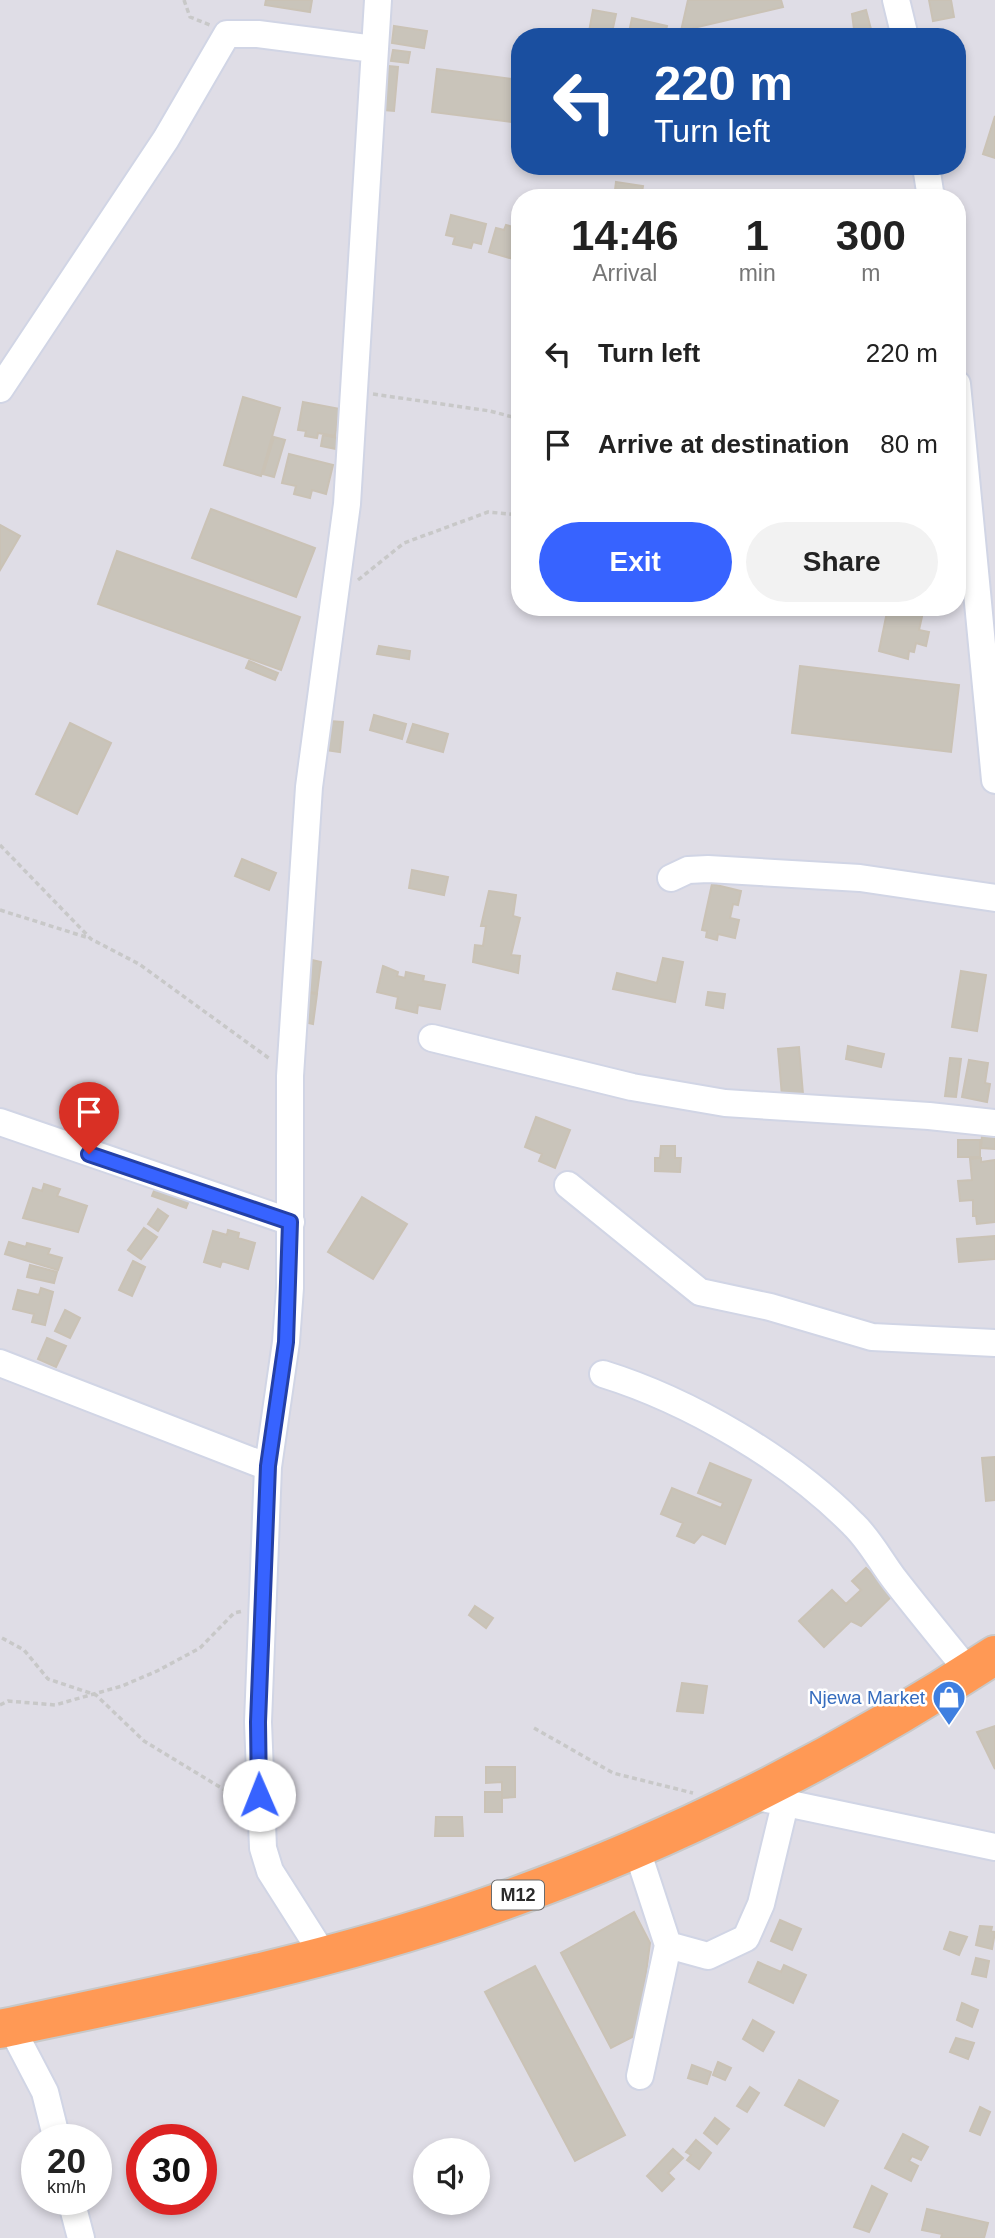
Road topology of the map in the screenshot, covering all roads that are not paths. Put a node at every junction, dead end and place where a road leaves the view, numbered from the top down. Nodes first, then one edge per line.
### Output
1 (378, 0) edge
2 (896, 0) edge
3 (903, 28) edge
4 (374, 50) junction
5 (0, 389) edge
6 (966, 442) edge
7 (986, 572) edge
8 (990, 682) edge
9 (995, 780) edge
10 (671, 878) dead end
11 (995, 898) edge
12 (432, 1038) dead end
13 (0, 1122) edge
14 (995, 1123) edge
15 (568, 1185) dead end
16 (290, 1222) junction
17 (995, 1343) edge
18 (0, 1363) edge
19 (603, 1374) dead end
20 (268, 1466) junction
21 (982, 1663) edge
22 (739, 1799) junction
23 (785, 1804) junction
24 (636, 1847) junction
25 (995, 1847) edge
26 (668, 1945) junction
27 (324, 1956) junction
28 (5, 2028) edge
29 (640, 2076) dead end
30 (53, 2124) edge
31 (75, 2215) edge
32 (80, 2238) edge

1 - 4 street
2 - 3 street
4 - 5 street
4 - 16 street
6 - 7 street
7 - 8 street
8 - 9 street
10 - 11 street
12 - 14 street
13 - 16 street
15 - 17 street
16 - 20 street
18 - 20 street
19 - 21 street
20 - 27 street
21 - 22 highway, M12
22 - 23 street
22 - 24 highway, M12
23 - 25 street
23 - 26 street
24 - 26 street
24 - 27 highway, M12
26 - 29 street
27 - 28 highway, M12
28 - 30 street
31 - 32 street

